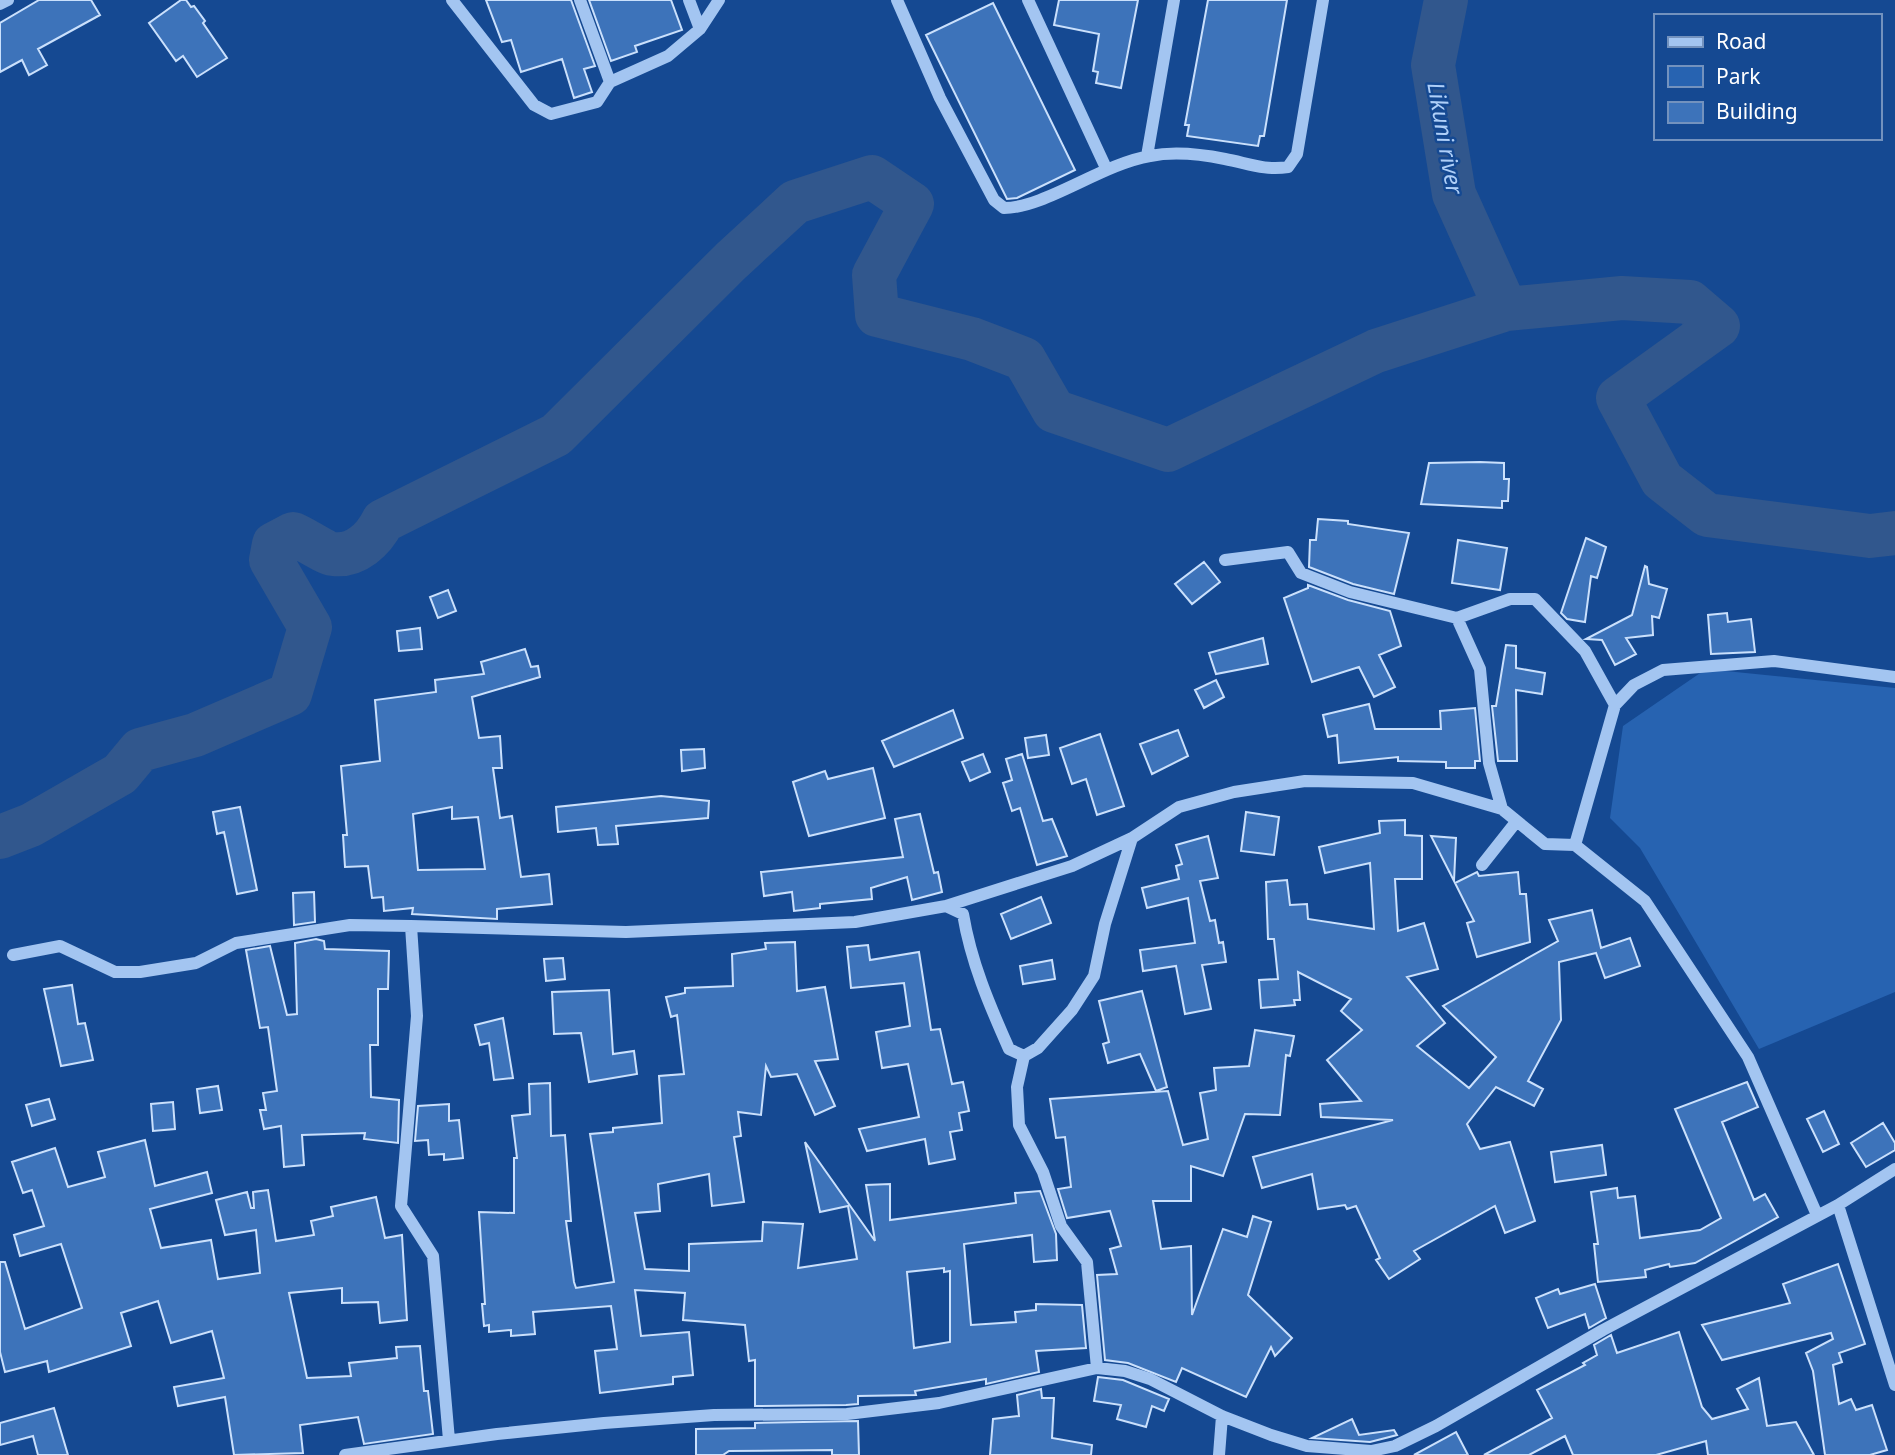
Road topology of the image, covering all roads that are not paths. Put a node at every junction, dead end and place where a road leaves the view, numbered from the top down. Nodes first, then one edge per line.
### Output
1 (8, 0) edge
2 (452, 0) edge
3 (580, 0) edge
4 (689, 0) edge
5 (719, 0) edge
6 (897, 0) edge
7 (1028, 0) edge
8 (1174, 0) edge
9 (1324, 0) edge
10 (0, 4) edge
11 (700, 29) junction
12 (610, 82) junction
13 (1147, 156) junction
14 (1106, 168) junction
15 (1225, 560) dead end
16 (1457, 618) junction
17 (1895, 677) edge
18 (1615, 705) junction
19 (1502, 809) junction
20 (1516, 822) junction
21 (1132, 838) junction
22 (1575, 845) junction
23 (1482, 865) dead end
24 (946, 906) junction
25 (411, 926) junction
26 (13, 955) dead end
27 (1024, 1056) junction
28 (1895, 1169) edge
29 (1838, 1205) junction
30 (1817, 1215) junction
31 (1097, 1367) junction
32 (1895, 1385) edge
33 (1222, 1416) junction
34 (449, 1440) junction
35 (1393, 1450) edge
36 (345, 1455) edge
37 (1219, 1455) edge

1 - 10 street
2 - 12 street
3 - 12 street
4 - 11 street
5 - 11 street
6 - 14 street
7 - 14 street
8 - 13 street
9 - 13 street
11 - 12 street
13 - 14 street
15 - 16 street
16 - 18 street
16 - 19 street
17 - 18 street
18 - 22 street
19 - 20 street
19 - 21 street
20 - 22 street
20 - 23 street
21 - 24 street
21 - 27 street
22 - 30 street
24 - 25 street
24 - 27 street
25 - 26 street
25 - 34 street
27 - 31 street
28 - 29 street
29 - 30 street
29 - 32 street
30 - 35 street
31 - 33 street
31 - 34 street
33 - 35 street
33 - 37 street
34 - 36 street

